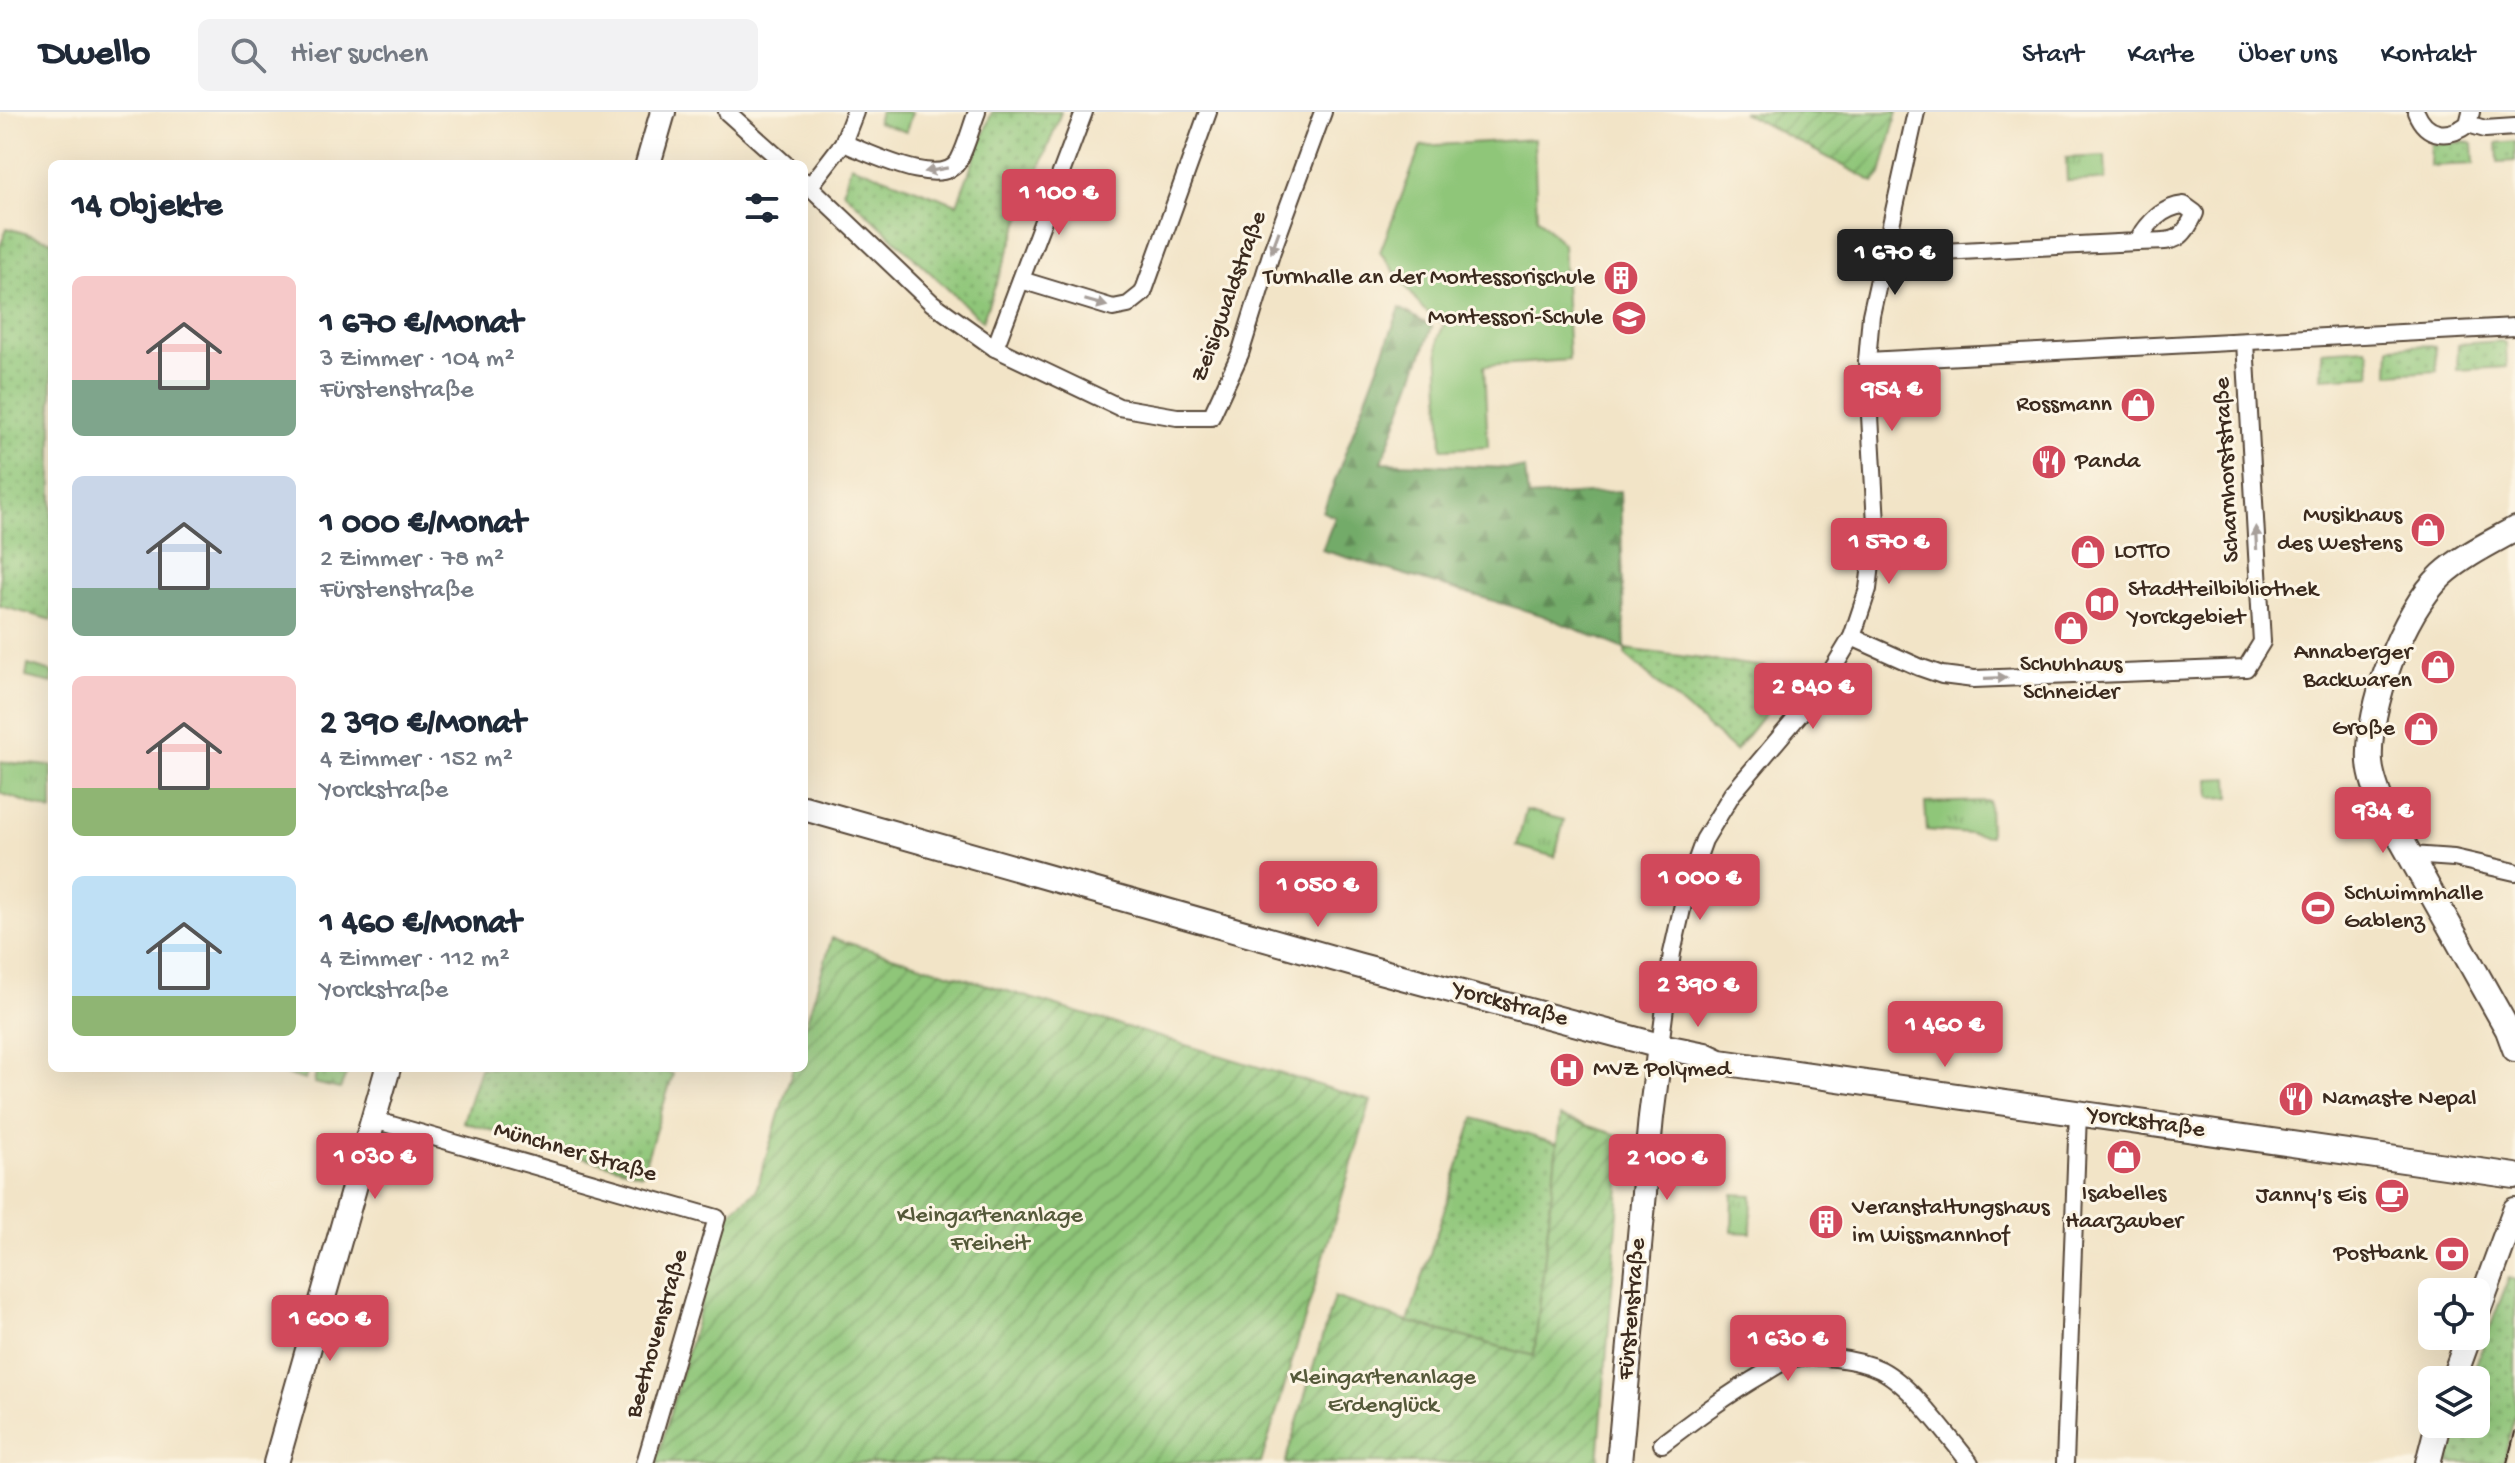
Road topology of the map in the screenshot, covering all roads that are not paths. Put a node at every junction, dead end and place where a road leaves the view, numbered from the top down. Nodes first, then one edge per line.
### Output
1 (663, 112) edge
2 (727, 112) edge
3 (855, 112) edge
4 (977, 112) edge
5 (1084, 112) edge
6 (1208, 112) edge
7 (1323, 112) edge
8 (1916, 112) edge
9 (2416, 112) edge
10 (2469, 118) edge
11 (2515, 127) edge
12 (843, 143) junction
13 (649, 160) edge
14 (781, 160) edge
15 (808, 182) edge
16 (808, 184) edge
17 (2137, 242) dead end
18 (1884, 255) junction
19 (1021, 280) junction
20 (2515, 327) edge
21 (2245, 342) junction
22 (995, 348) junction
23 (1867, 361) junction
24 (2515, 529) edge
25 (1852, 637) junction
26 (808, 809) edge
27 (2411, 855) junction
28 (2515, 872) edge
29 (2513, 1035) edge
30 (1660, 1046) junction
31 (387, 1072) edge
32 (2078, 1113) junction
33 (374, 1120) junction
34 (2515, 1176) edge
35 (2515, 1210) edge
36 (717, 1218) joint
37 (2490, 1278) edge
38 (2434, 1438) edge
39 (1662, 1444) dead end
40 (276, 1463) edge
41 (645, 1463) edge
42 (1619, 1463) edge
43 (1970, 1463) edge
44 (2065, 1463) edge
45 (2428, 1463) edge

1 - 13 main road
2 - 14 street
3 - 12 street
4 -> 12 street
5 - 19 street
19 -> 6 street
7 -> 22 street, Zeisigwaldstraße
8 - 18 street, Fürstenstraße
9 - 10 street
10 - 11 street
12 - 15 street
16 - 22 street, Zeisigwaldstraße
17 - 18 street
18 - 23 street, Fürstenstraße
19 - 22 street
20 - 21 street, Scharnhorststraße
21 - 23 street, Scharnhorststraße
25 -> 21 street, Scharnhorststraße
23 - 25 street, Fürstenstraße
24 - 27 main road
25 - 30 street, Fürstenstraße
26 - 30 main road, Yorckstraße
27 - 28 street
27 - 29 main road
30 - 32 main road, Yorckstraße
30 - 42 main road, Fürstenstraße
31 - 33 main road
32 - 34 main road, Yorckstraße
32 - 44 street
33 - 36 street, Münchner Straße
33 - 40 main road
35 - 37 main road
36 - 41 street, Beethovenstraße
38 - 45 main road
39 - 43 street

